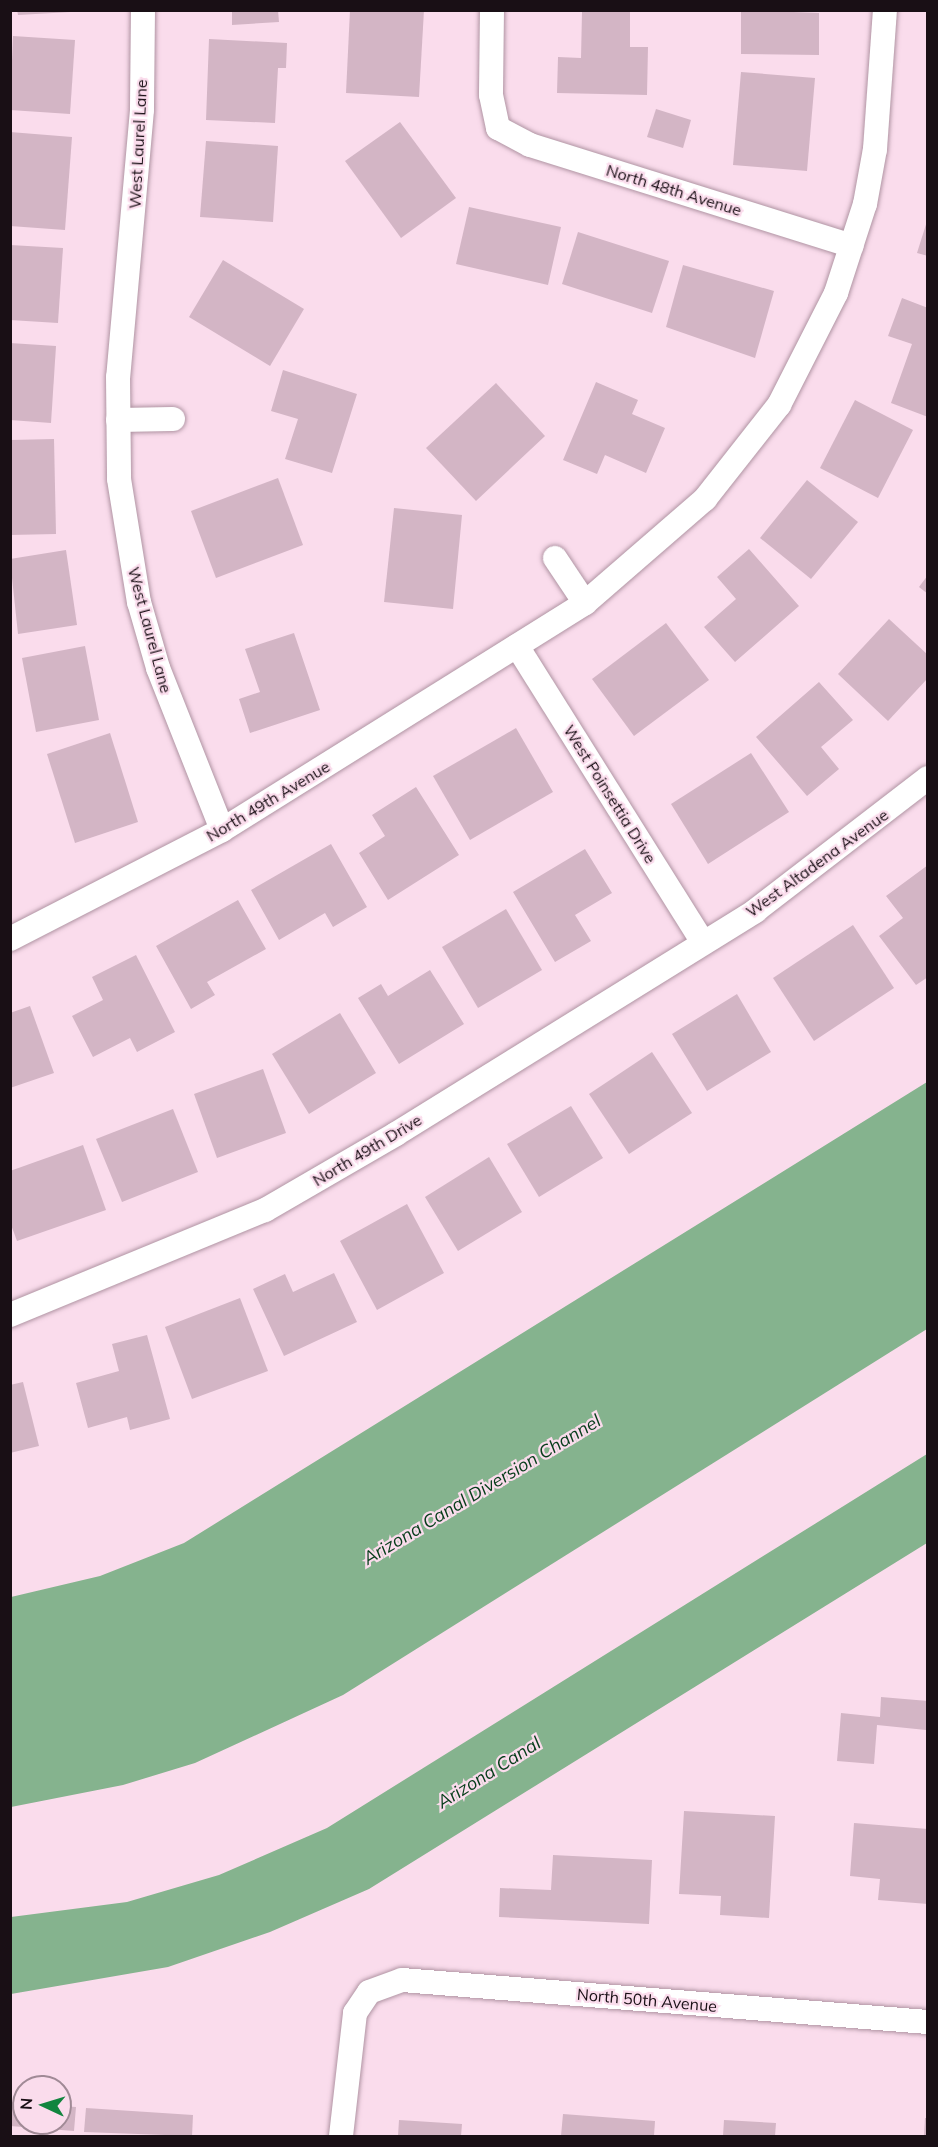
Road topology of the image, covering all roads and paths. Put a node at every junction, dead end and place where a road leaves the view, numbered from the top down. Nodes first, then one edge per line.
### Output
1 (143, 10) edge
2 (492, 10) edge
3 (885, 10) edge
4 (852, 246) junction
5 (173, 419) dead end
6 (118, 420) junction
7 (555, 558) dead end
8 (585, 603) junction
9 (517, 646) junction
10 (927, 778) edge
11 (222, 830) junction
12 (10, 939) edge
13 (703, 943) junction
14 (10, 1315) edge
15 (927, 2022) edge
16 (341, 2136) edge

1 - 6 street, West Laurel Lane
2 - 4 street, North 48th Avenue
3 - 4 street, North 49th Avenue
4 - 8 street, North 49th Avenue
5 - 6 street
6 - 11 street, West Laurel Lane
7 - 8 street
8 - 9 street, North 49th Avenue
9 - 11 street, North 49th Avenue
9 - 13 street, West Poinsettia Drive
10 - 13 street, West Altadena Avenue
11 - 12 street, North 49th Avenue
13 - 14 street, North 49th Drive
15 - 16 street, North 50th Avenue

